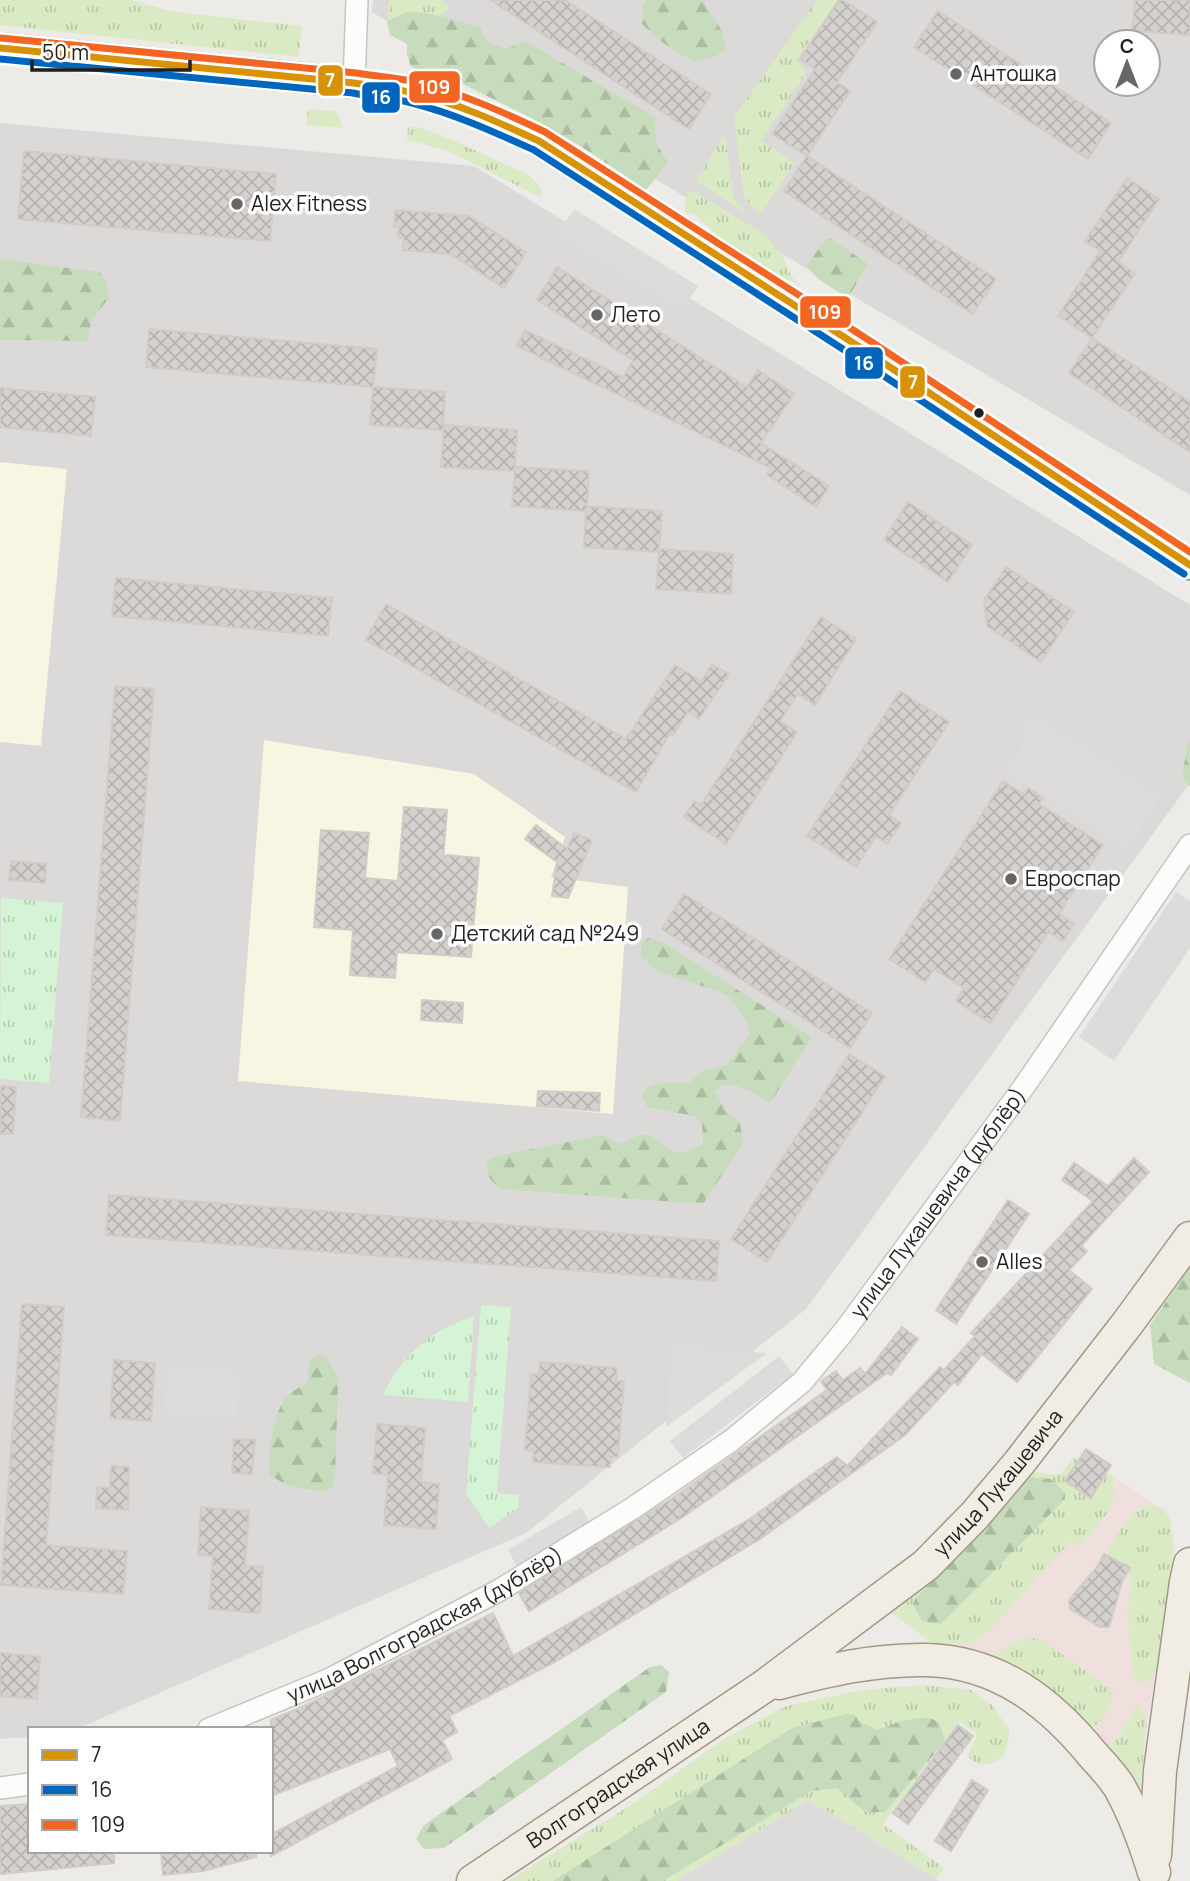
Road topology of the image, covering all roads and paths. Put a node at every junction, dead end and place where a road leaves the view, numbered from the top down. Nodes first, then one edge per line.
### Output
1 (357, 0) edge
2 (0, 48) edge
3 (354, 83) junction
4 (1190, 565) edge
5 (1186, 859) edge
6 (1190, 1238) edge
7 (633, 1508) joint
8 (1190, 1564) edge
9 (763, 1687) junction
10 (214, 1727) edge
11 (28, 1784) edge
12 (0, 1788) edge
13 (1154, 1876) edge
14 (473, 1881) edge

1 - 3 street
2 - 3 main road
3 - 4 main road
5 - 7 street, улица Лукашевича (дублёр)
6 - 9 main road, улица Лукашевича
7 - 10 street, улица Волгоградская (дублёр)
8 - 13 main road
9 - 13 main road
9 - 14 main road, Волгоградская улица
11 - 12 street

